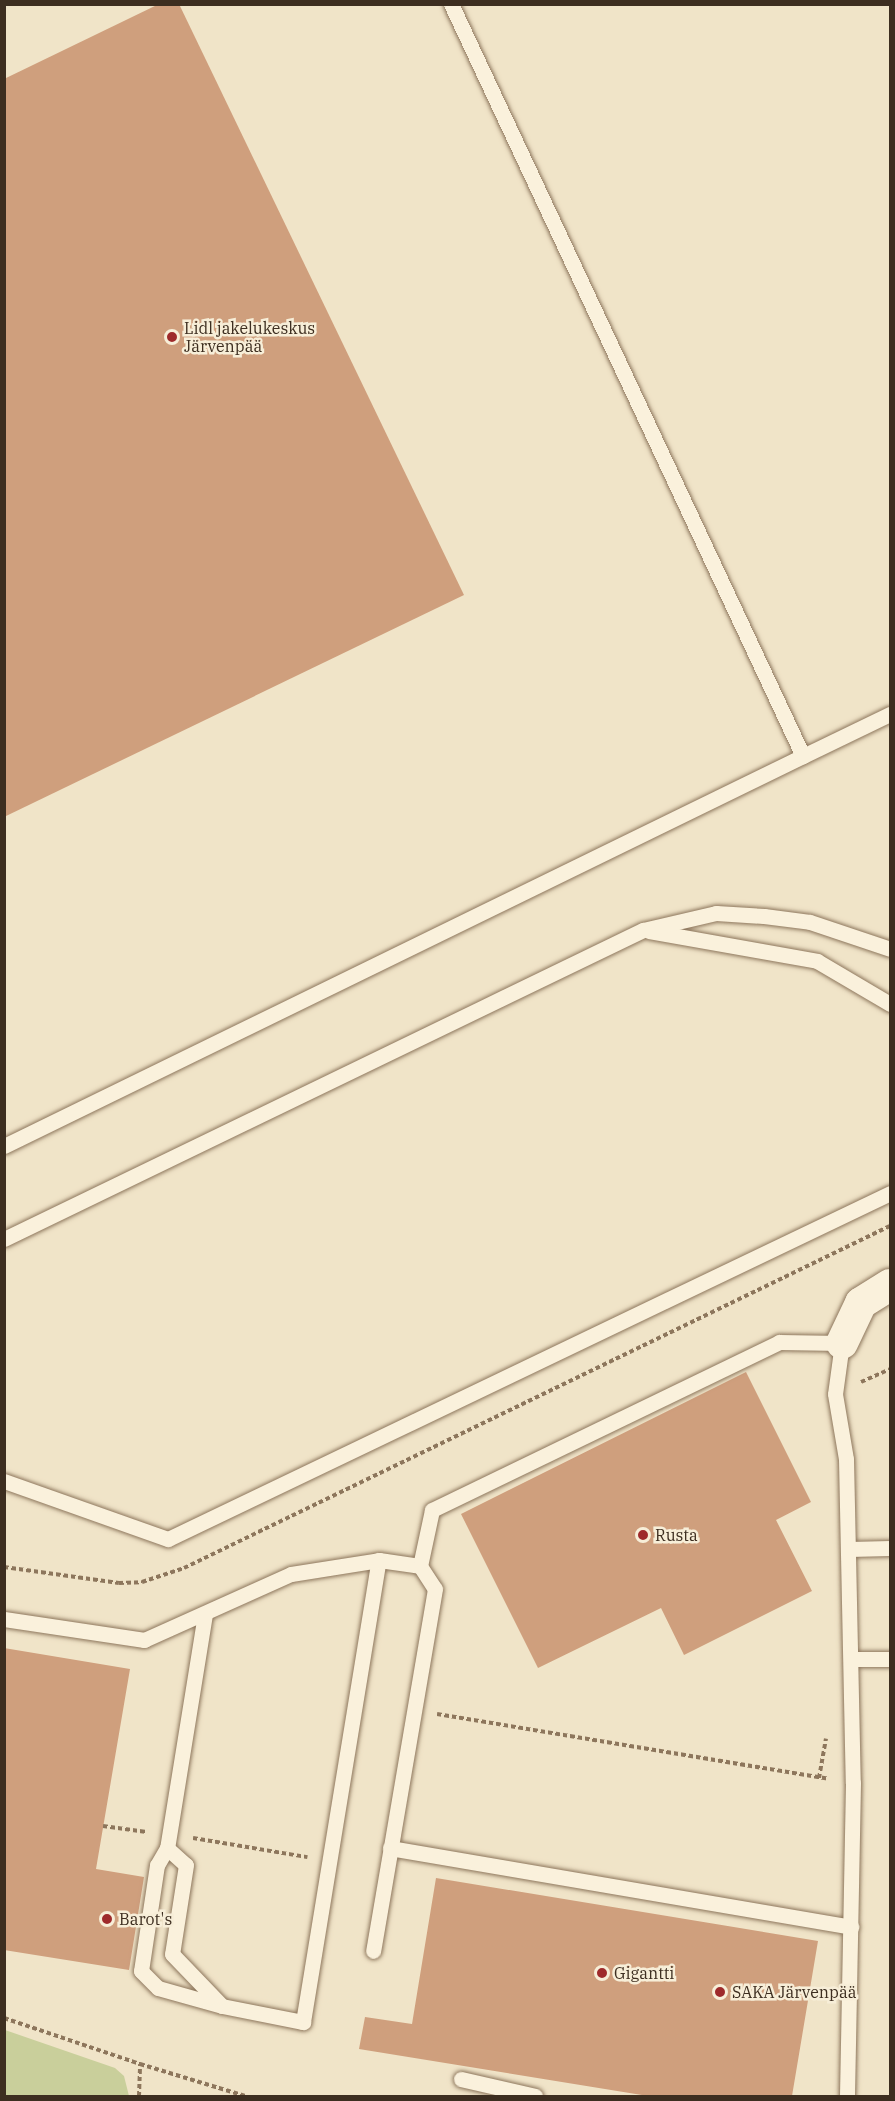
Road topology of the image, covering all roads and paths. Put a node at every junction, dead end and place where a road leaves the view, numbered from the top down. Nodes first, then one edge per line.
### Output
1 (451, 4) edge
2 (891, 714) edge
3 (803, 756) junction
4 (643, 930) junction
5 (891, 949) edge
6 (891, 1004) edge
7 (4, 1146) edge
8 (891, 1193) edge
9 (4, 1239) edge
10 (891, 1285) edge
11 (842, 1343) junction
12 (4, 1481) edge
13 (891, 1548) edge
14 (849, 1549) junction
15 (379, 1560) junction
16 (420, 1566) junction
17 (205, 1614) junction
18 (4, 1619) edge
19 (852, 1659) junction
20 (891, 1659) edge
21 (413, 1710) junction
22 (853, 1783) junction
23 (104, 1826) dead end
24 (168, 1841) junction
25 (390, 1848) junction
26 (330, 1861) junction
27 (852, 1927) junction
28 (373, 1951) dead end
29 (222, 2006) junction
30 (4, 2018) edge
31 (140, 2064) junction
32 (461, 2079) dead end
33 (139, 2097) edge
34 (245, 2097) edge
35 (535, 2097) edge
36 (847, 2097) edge

1 - 3 lane
2 - 3 lane
3 - 7 lane
4 - 5 lane
4 - 6 lane
4 - 9 lane
8 - 12 lane
10 - 11 street
11 - 14 lane
11 - 16 lane
13 - 14 lane
14 - 19 lane
15 - 16 lane
15 - 17 lane
15 - 26 lane
16 - 21 lane
17 - 18 lane
17 - 24 lane
19 - 20 lane
19 - 22 lane
21 - 22 path
21 - 25 lane
22 - 27 lane
23 - 24 path
24 - 26 path
24 - 29 lane
24 - 29 lane
25 - 27 lane
25 - 28 lane
26 - 29 lane
27 - 36 lane
30 - 31 path
31 - 33 path
31 - 34 path
32 - 35 lane

